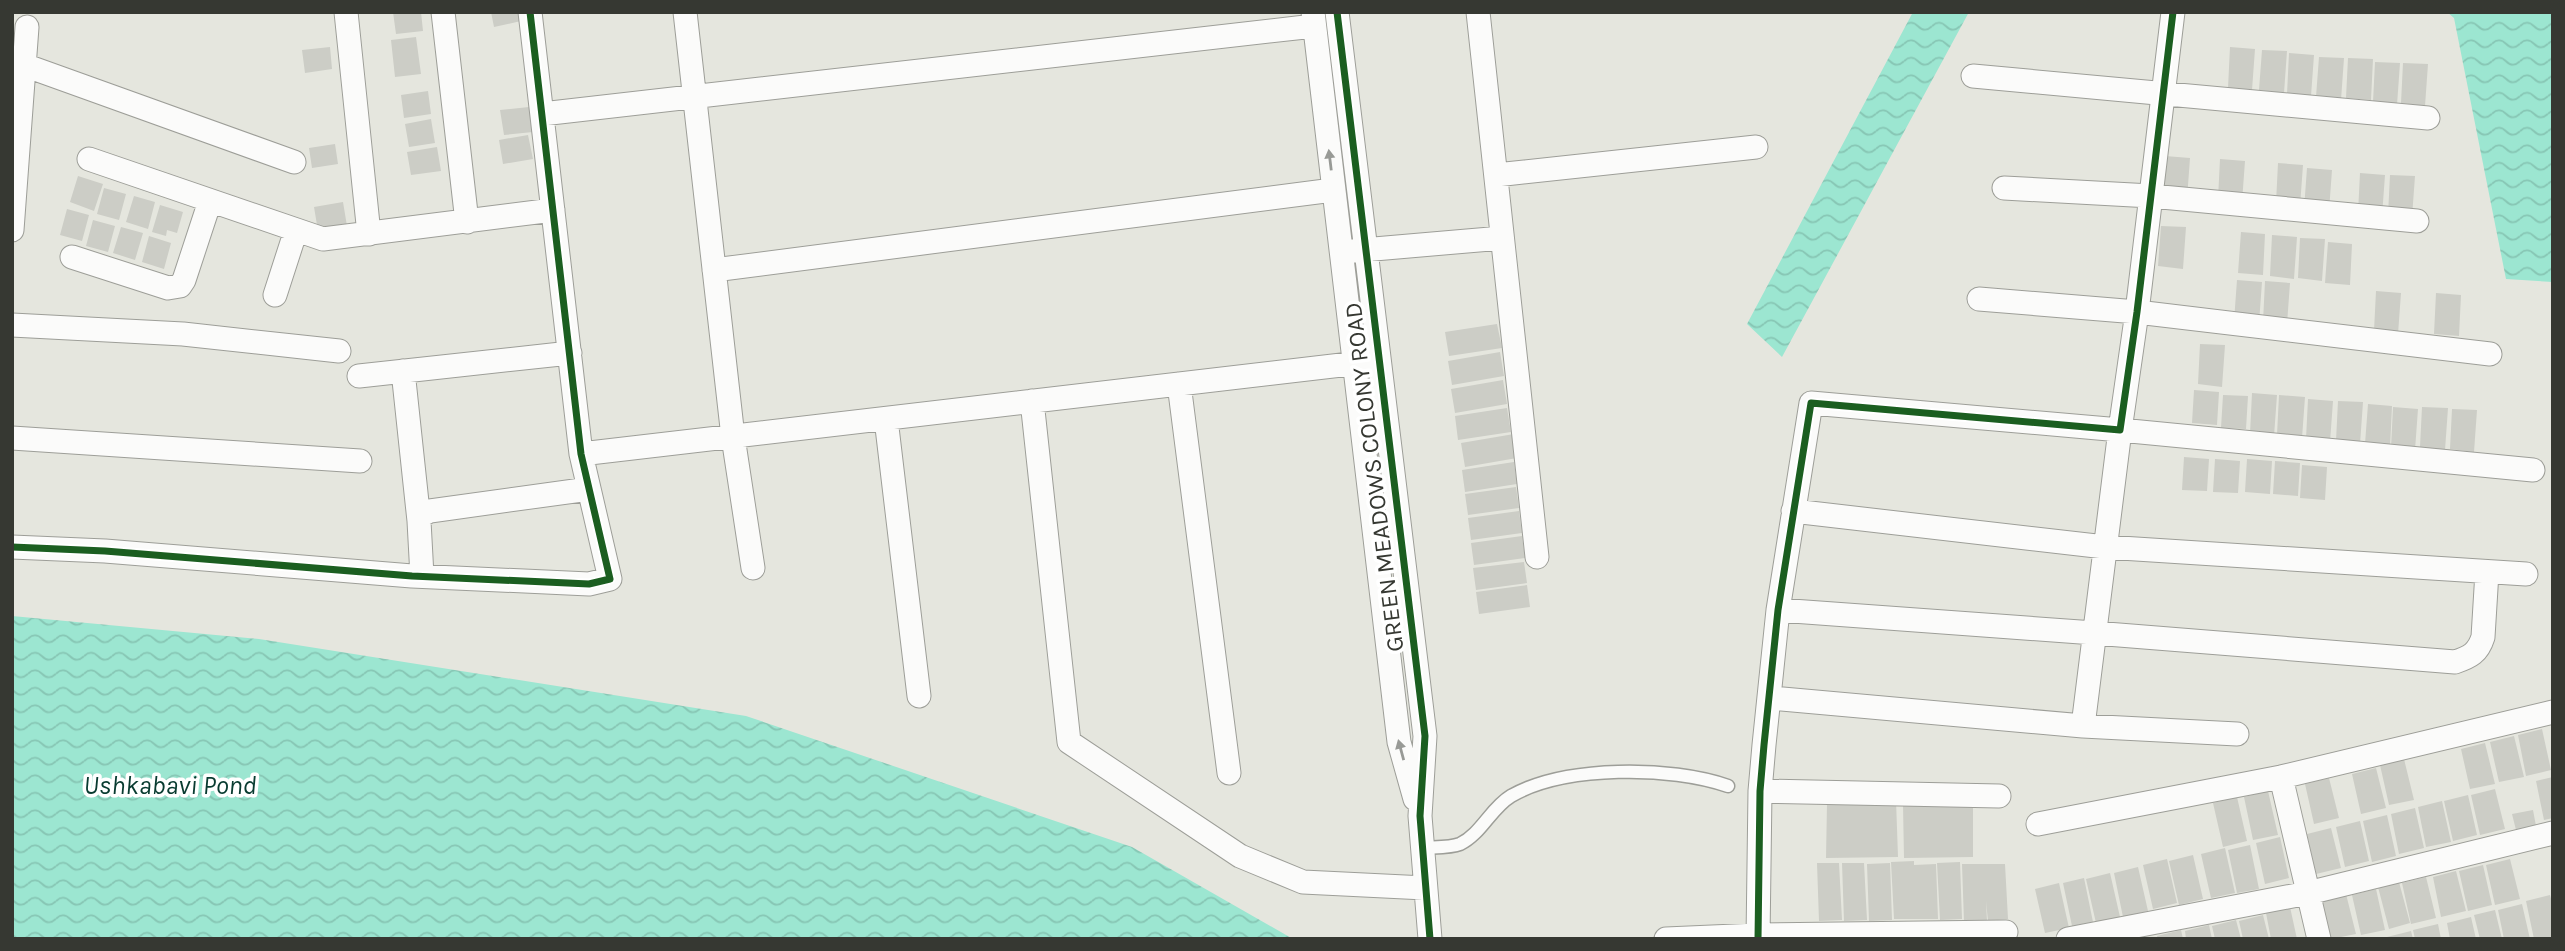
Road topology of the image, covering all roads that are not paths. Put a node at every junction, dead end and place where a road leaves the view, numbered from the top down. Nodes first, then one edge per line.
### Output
1 (346, 12) edge
2 (443, 12) edge
3 (530, 12) edge
4 (685, 12) edge
5 (1337, 12) edge
6 (1478, 12) edge
7 (2173, 12) edge
8 (1313, 19) edge
9 (27, 27) dead end
10 (24, 65) junction
11 (1973, 76) dead end
12 (2164, 94) junction
13 (695, 97) junction
14 (16, 99) edge
15 (542, 114) junction
16 (2428, 118) dead end
17 (1756, 147) dead end
18 (89, 159) dead end
19 (294, 162) dead end
20 (1496, 175) junction
21 (2004, 188) dead end
22 (1334, 190) junction
23 (2151, 196) junction
24 (210, 201) junction
25 (553, 210) junction
26 (13, 215) edge
27 (2417, 221) dead end
28 (467, 222) junction
29 (296, 230) junction
30 (369, 234) junction
31 (1502, 238) junction
32 (1366, 250) junction
33 (1341, 252) junction
34 (72, 257) dead end
35 (714, 270) junction
36 (275, 295) dead end
37 (1979, 299) dead end
38 (2137, 312) junction
39 (12, 325) edge
40 (339, 351) dead end
41 (570, 354) junction
42 (2490, 354) dead end
43 (1379, 360) junction
44 (1354, 363) junction
45 (403, 371) junction
46 (359, 376) dead end
47 (1179, 384) junction
48 (1032, 401) junction
49 (886, 419) junction
50 (2120, 430) junction
51 (733, 436) junction
52 (12, 438) edge
53 (581, 454) junction
54 (360, 461) dead end
55 (2533, 470) dead end
56 (589, 489) junction
57 (1793, 511) junction
58 (419, 521) junction
59 (12, 547) edge
60 (2105, 547) junction
61 (1537, 557) dead end
62 (753, 568) dead end
63 (2487, 572) junction
64 (2526, 574) dead end
65 (422, 576) junction
66 (1778, 610) junction
67 (2094, 633) junction
68 (919, 696) dead end
69 (1771, 698) junction
70 (2553, 712) edge
71 (2083, 726) junction
72 (2237, 734) dead end
73 (1229, 773) dead end
74 (2281, 777) junction
75 (1728, 786) dead end
76 (1760, 790) junction
77 (1999, 796) dead end
78 (1420, 816) junction
79 (2038, 824) dead end
80 (2553, 833) edge
81 (1422, 848) junction
82 (1425, 888) junction
83 (2308, 893) junction
84 (2006, 932) dead end
85 (1758, 937) edge
86 (1430, 939) edge
87 (1666, 939) edge
88 (2068, 939) edge
89 (2319, 939) edge

1 - 30 street
2 - 28 street
3 - 15 street
4 - 13 street
5 - 32 street, GREEN MEADOWS COLONY ROAD
6 - 20 street
7 - 12 street
8 - 13 street
22 -> 8 street, GREEN MEADOWS COLONY ROAD
9 - 10 street
10 - 14 street
10 - 19 street
11 - 12 street
12 - 16 street
12 - 23 street
13 - 15 street
13 - 35 street
14 - 26 street
15 - 25 street
17 - 20 street
18 - 24 street
20 - 31 street
21 - 23 street
22 - 33 street, GREEN MEADOWS COLONY ROAD
22 - 35 street
23 - 27 street
23 - 38 street
24 - 29 street
24 - 34 street
25 - 28 street
25 - 41 street
28 - 30 street
29 - 30 street
29 - 36 street
31 - 32 street
31 - 61 street
32 - 33 street
32 - 43 street, GREEN MEADOWS COLONY ROAD
33 - 44 street, GREEN MEADOWS COLONY ROAD
35 - 51 street
37 - 38 street
38 - 42 street
38 - 50 street
39 - 40 street
41 - 45 street
41 - 53 street
43 - 44 street
43 - 78 street, GREEN MEADOWS COLONY ROAD
44 - 47 street
78 -> 44 street, GREEN MEADOWS COLONY ROAD
45 - 46 street
45 - 58 street
47 - 48 street
47 - 73 street
48 - 49 street
48 - 82 street
49 - 51 street
49 - 68 street
50 - 55 street
50 - 57 street
50 - 60 street
51 - 53 street
51 - 62 street
52 - 54 street
53 - 56 street
56 - 58 street
56 - 65 street
57 - 60 street
57 - 66 street
58 - 65 street
59 - 65 street
60 - 63 street
60 - 67 street
63 - 64 street
63 - 67 street
66 - 67 street
66 - 69 street
67 - 71 street
69 - 71 street
69 - 76 street
70 - 74 street
71 - 72 street
74 - 79 street
74 - 83 street
75 - 81 lane
76 - 77 street
76 - 85 street
78 - 81 street, GREEN MEADOWS COLONY ROAD
80 - 83 street
81 - 82 street, GREEN MEADOWS COLONY ROAD
82 - 86 street, GREEN MEADOWS COLONY ROAD
83 - 88 street
83 - 89 street
84 - 85 street
85 - 87 street

